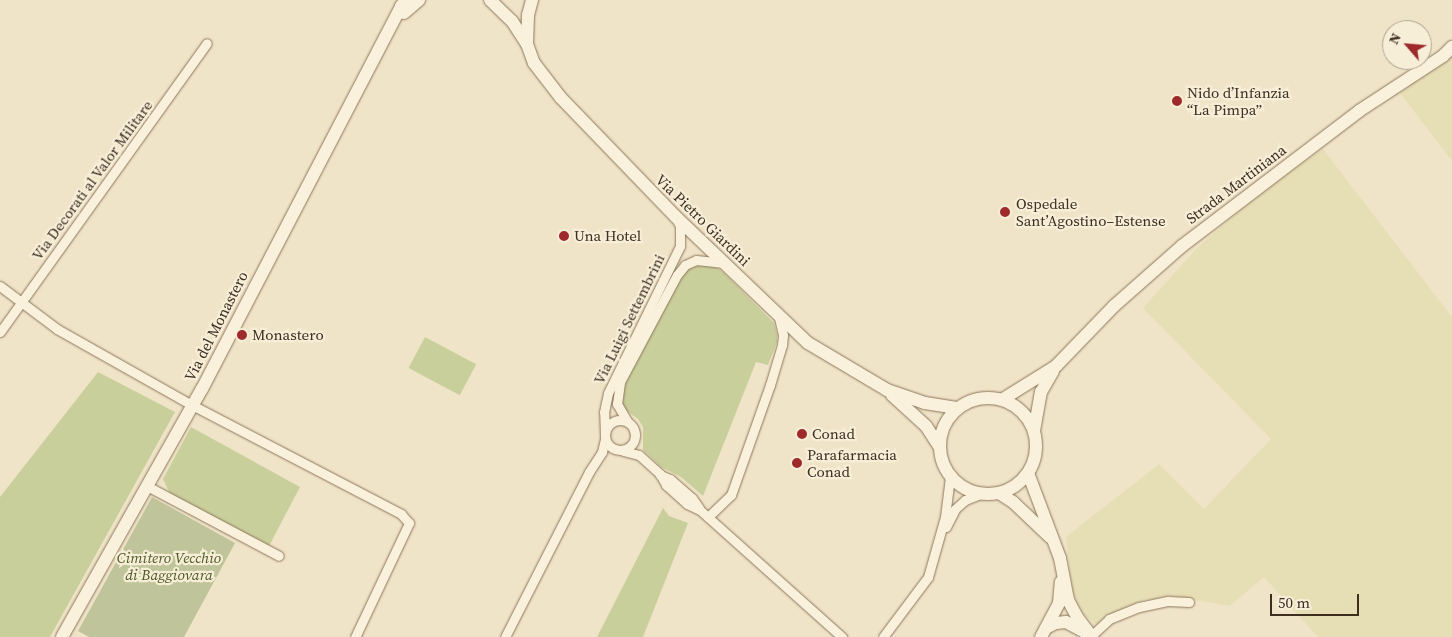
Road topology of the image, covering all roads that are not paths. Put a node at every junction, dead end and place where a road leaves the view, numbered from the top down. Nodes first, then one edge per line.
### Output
1 (408, 0) edge
2 (419, 0) edge
3 (490, 0) edge
4 (532, 0) edge
5 (391, 26) junction
6 (207, 43) dead end
7 (527, 44) junction
8 (1452, 47) edge
9 (676, 217) junction
10 (724, 264) junction
11 (0, 286) edge
12 (21, 303) junction
13 (777, 313) junction
14 (0, 332) edge
15 (1056, 366) junction
16 (887, 390) junction
17 (1002, 400) junction
18 (192, 405) junction
19 (957, 408) junction
20 (627, 421) junction
21 (1034, 431) junction
22 (605, 437) junction
23 (635, 440) junction
24 (939, 446) junction
25 (621, 451) junction
26 (639, 455) junction
27 (596, 461) junction
28 (1028, 473) junction
29 (950, 477) junction
30 (147, 486) junction
31 (998, 493) junction
32 (981, 494) junction
33 (708, 517) junction
34 (1053, 540) junction
35 (938, 545) junction
36 (279, 556) dead end
37 (1063, 572) junction
38 (1189, 602) dead end
39 (1044, 632) edge
40 (1092, 636) edge
41 (62, 637) edge
42 (355, 637) edge
43 (505, 637) edge
44 (842, 637) edge
45 (883, 637) edge

1 - 5 main road, Via del Monastero
2 - 5 main road, Via del Monastero
3 - 7 main road, Via Pietro Giardini
4 - 7 main road, Via Pietro Giardini
5 - 18 main road, Via del Monastero
6 - 12 street, Via Decorati al Valor Militare
7 - 9 main road, Via Pietro Giardini
8 - 15 main road, Strada Martiniana
9 - 10 main road, Via Pietro Giardini
9 - 22 street, Via Luigi Settembrini
10 - 13 main road, Via Pietro Giardini
10 - 20 street, Via Luigi Settembrini
11 - 12 street
12 - 14 street, Via Decorati al Valor Militare
12 - 18 street
13 - 16 main road, Via Pietro Giardini
13 - 33 street
15 - 17 main road, Strada Martiniana
15 - 21 main road, Strada Martiniana
16 - 19 main road, Via Pietro Giardini
16 - 24 main road, Via Pietro Giardini
17 - 19 main road
17 - 21 main road
18 - 30 main road, Via del Monastero
18 - 42 street
19 - 24 main road
20 - 22 street
20 - 23 street
21 - 28 main road
22 - 25 street
22 - 27 street, Via Luigi Settembrini
23 - 25 street
23 - 26 street
24 - 29 main road, Via Pietro Giardini
25 - 26 street
25 - 27 street
26 - 33 street
27 - 43 street, Via Luigi Settembrini
28 - 31 main road
28 - 34 main road
29 - 32 main road
29 - 35 street
30 - 36 street
30 - 41 main road, Via del Monastero
31 - 32 main road
31 - 34 main road
32 - 35 street
33 - 44 street
34 - 37 main road
35 - 45 street
37 - 39 main road
37 - 40 main road
38 - 40 street
39 - 40 main road

